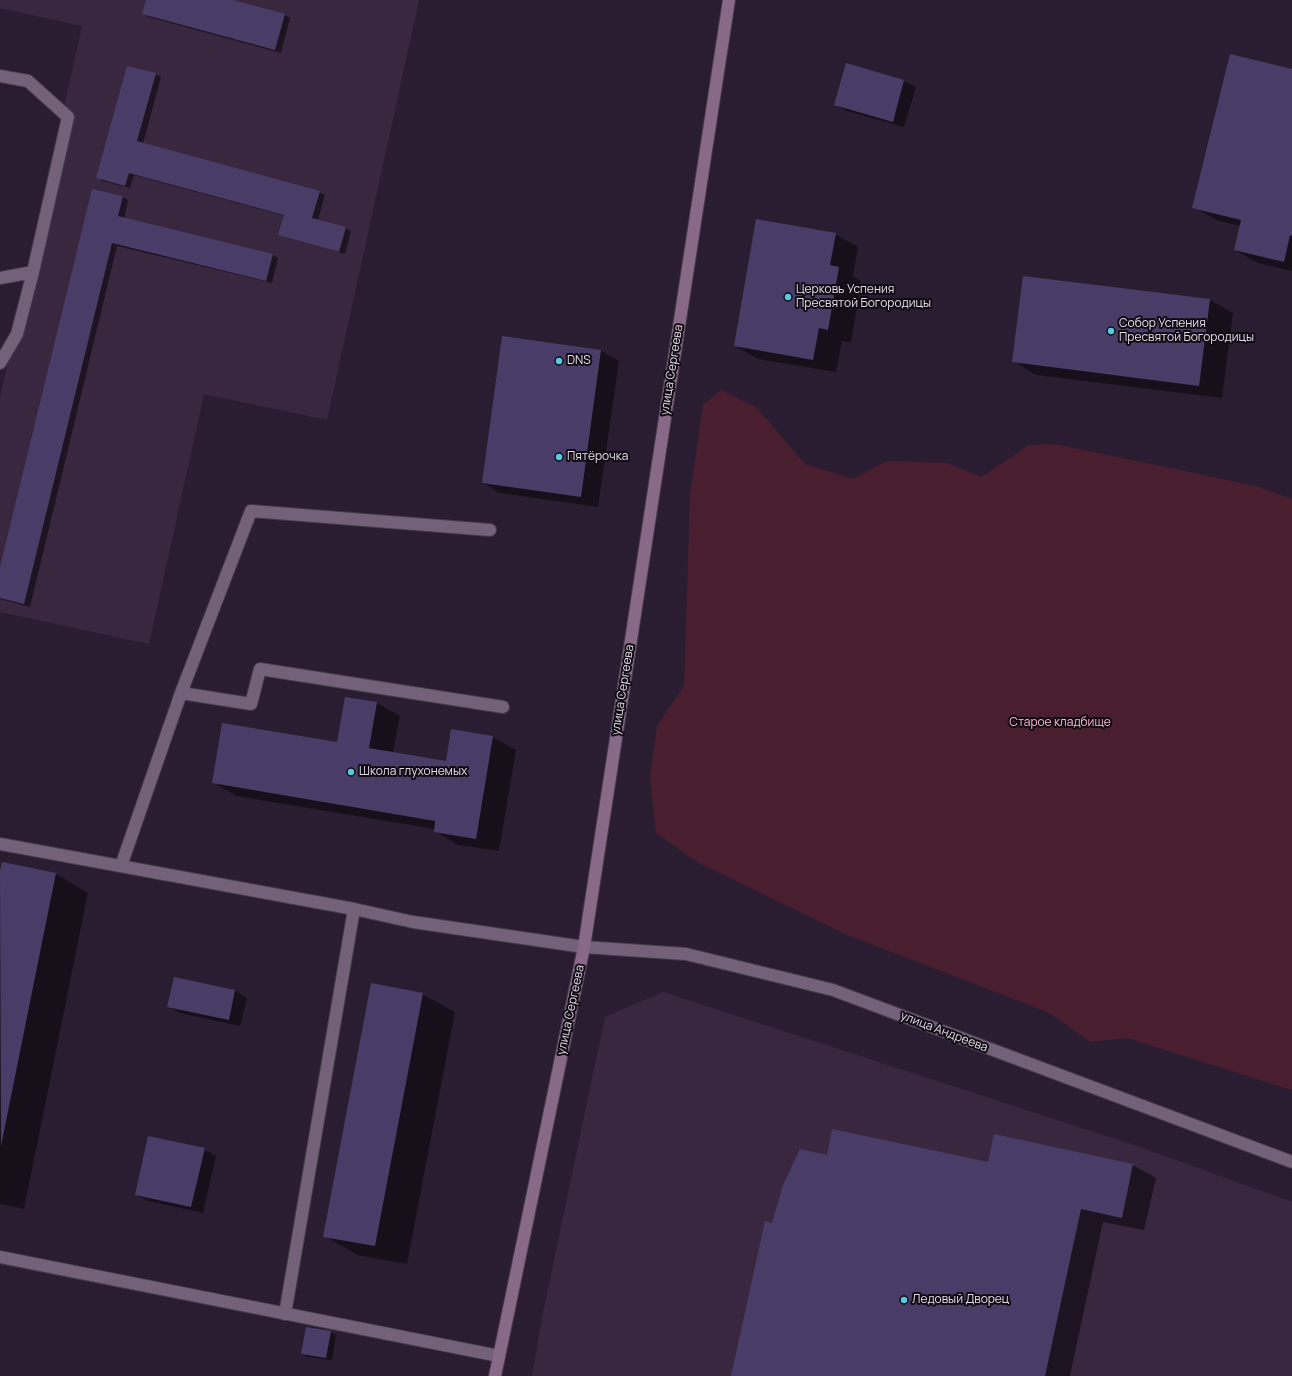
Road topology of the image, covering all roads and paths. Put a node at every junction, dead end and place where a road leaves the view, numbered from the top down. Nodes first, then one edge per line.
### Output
1 (729, 0) edge
2 (0, 76) edge
3 (33, 272) junction
4 (0, 278) edge
5 (0, 363) edge
6 (490, 530) dead end
7 (181, 693) junction
8 (503, 707) dead end
9 (0, 844) edge
10 (120, 866) junction
11 (354, 909) junction
12 (584, 947) junction
13 (1292, 1162) edge
14 (0, 1256) edge
15 (285, 1314) junction
16 (499, 1356) junction
17 (495, 1376) edge

1 - 12 main road, улица Сергеева
2 - 3 street
3 - 4 street
3 - 5 street
6 - 7 street
7 - 8 street
7 - 10 street
9 - 10 street, улица Андреева
10 - 11 street, улица Андреева
11 - 12 street, улица Андреева
11 - 15 street
12 - 13 street, улица Андреева
12 - 16 main road, улица Сергеева
14 - 15 street
15 - 16 street
16 - 17 main road, улица Сергеева

